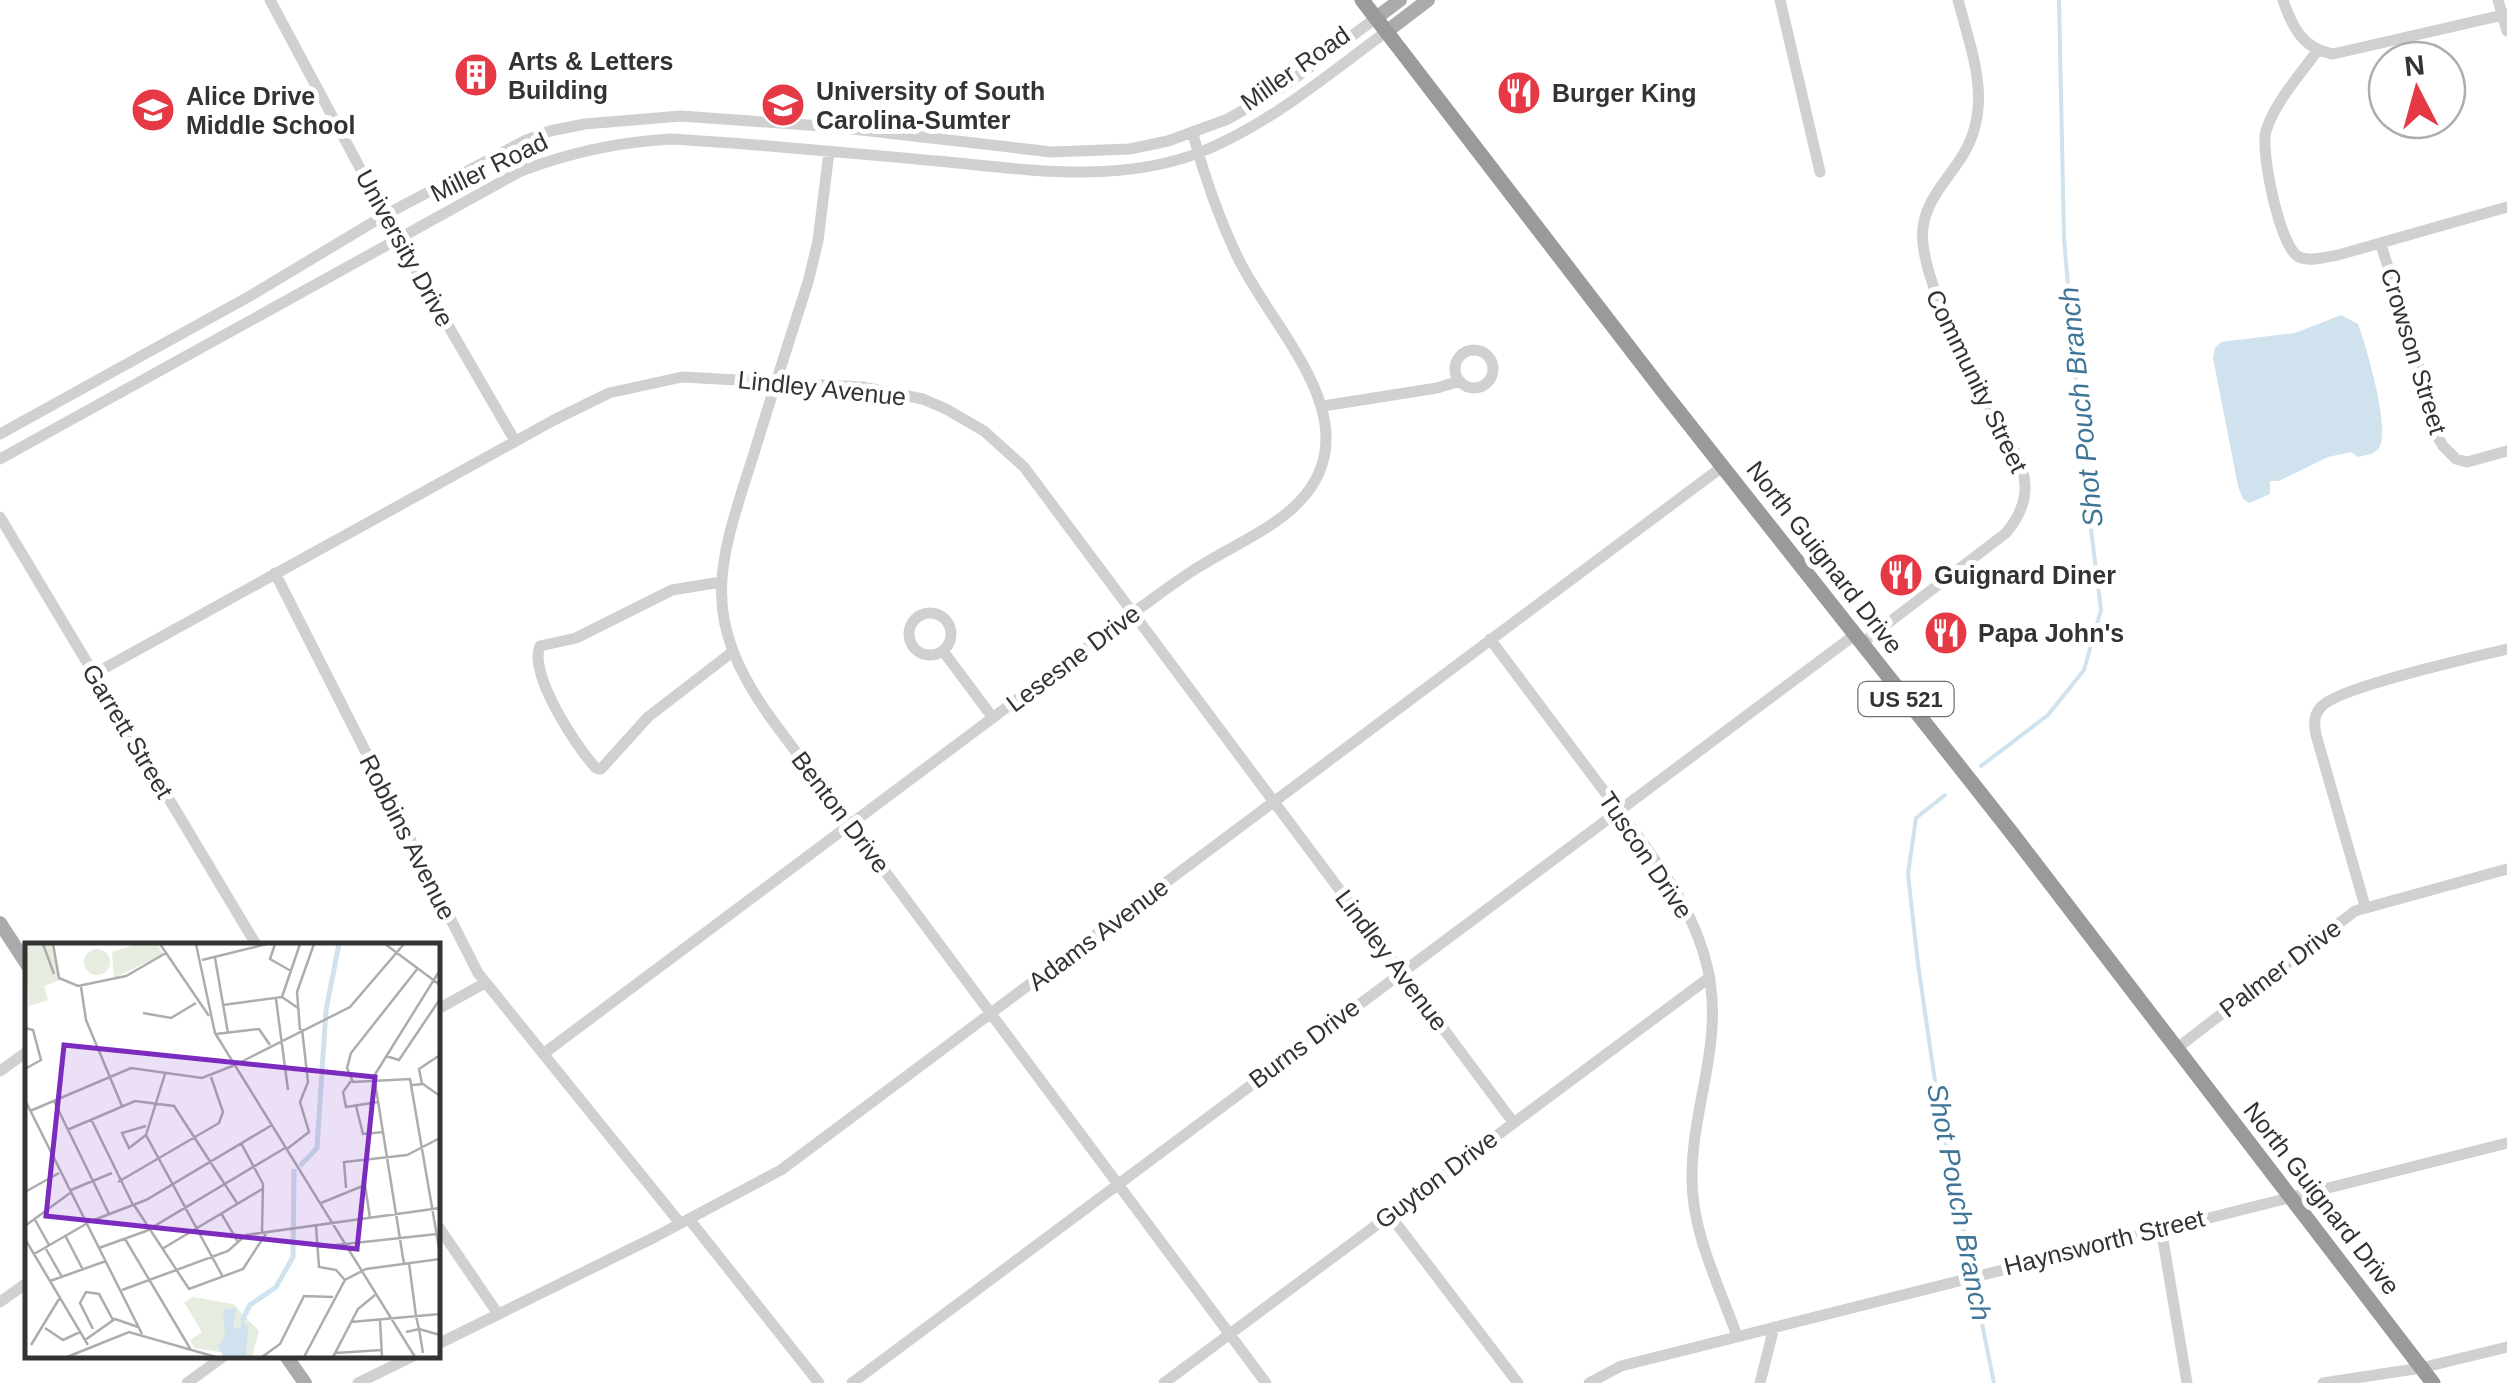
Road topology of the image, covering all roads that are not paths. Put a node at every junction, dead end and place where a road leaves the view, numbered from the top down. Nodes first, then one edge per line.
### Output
1 (270, 0) edge
2 (1362, 0) edge
3 (1400, 0) edge
4 (1428, 0) edge
5 (1780, 0) edge
6 (1958, 0) edge
7 (2284, 0) edge
8 (2498, 0) edge
9 (2504, 14) edge
10 (1381, 25) junction
11 (2507, 32) edge
12 (2317, 50) junction
13 (1193, 134) junction
14 (829, 152) junction
15 (1198, 153) junction
16 (1820, 172) dead end
17 (2507, 206) edge
18 (386, 215) junction
19 (398, 239) junction
20 (2382, 245) junction
21 (776, 381) junction
22 (1460, 381) dead end
23 (1323, 406) junction
24 (0, 434) edge
25 (515, 441) junction
26 (2507, 451) edge
27 (0, 460) edge
28 (1722, 467) junction
29 (0, 517) edge
30 (275, 573) junction
31 (721, 582) junction
32 (1133, 614) junction
33 (1490, 639) junction
34 (1859, 639) junction
35 (2507, 648) edge
36 (943, 651) dead end
37 (731, 653) junction
38 (94, 674) junction
39 (993, 718) junction
40 (1273, 801) junction
41 (1618, 810) junction
42 (850, 826) junction
43 (2507, 869) edge
44 (2365, 906) junction
45 (0, 923) edge
46 (255, 943) edge
47 (25, 961) edge
48 (1400, 971) junction
49 (1710, 977) junction
50 (486, 983) junction
51 (440, 1008) edge
52 (991, 1014) junction
53 (2176, 1049) junction
54 (25, 1053) edge
55 (543, 1054) junction
56 (0, 1070) edge
57 (1513, 1122) junction
58 (2507, 1143) edge
59 (1117, 1183) junction
60 (2288, 1196) junction
61 (1389, 1214) junction
62 (685, 1221) junction
63 (2161, 1228) junction
64 (440, 1229) edge
65 (25, 1284) edge
66 (0, 1302) edge
67 (498, 1314) junction
68 (1774, 1326) junction
69 (1229, 1334) junction
70 (1737, 1336) junction
71 (440, 1343) edge
72 (2507, 1347) edge
73 (221, 1358) edge
74 (287, 1358) edge
75 (410, 1358) edge
76 (2421, 1368) junction
77 (186, 1383) edge
78 (304, 1383) edge
79 (358, 1383) edge
80 (819, 1383) edge
81 (852, 1383) edge
82 (1164, 1383) edge
83 (1266, 1383) edge
84 (1518, 1383) edge
85 (1589, 1383) edge
86 (1760, 1383) edge
87 (2187, 1383) edge
88 (2322, 1383) edge
89 (2432, 1383) edge

1 - 18 street, University Drive
2 - 10 highway, North Guignard Drive / US 521
3 - 10 main road, Miller Road
4 - 10 main road, Miller Road
5 - 16 street
6 - 34 street, Community Street
7 - 12 street
8 - 9 street
9 - 11 street
9 - 12 street
10 - 13 street, Miller Road
10 - 15 street, Miller Road
10 - 28 highway, North Guignard Drive / US 521
12 - 20 street
13 - 15 street, Lesesne Drive
13 - 18 street, Miller Road
14 - 15 street, Miller Road
14 - 19 street, Miller Road
14 - 21 street, Benton Drive
15 - 23 street, Lesesne Drive
17 - 20 street
18 - 19 street, University Drive
18 - 24 street, Miller Road
19 - 25 street, University Drive
19 - 27 street, Miller Road
20 - 26 street, Crowson Street
21 - 25 street, Lindley Avenue
21 - 31 street, Benton Drive
21 - 32 street, Lindley Avenue
22 - 23 street
23 - 32 street, Lesesne Drive
25 - 30 street, Lindley Avenue
28 - 33 street, Adams Avenue
28 - 34 highway, North Guignard Drive / US 521
29 - 38 street, Garrett Street
30 - 38 street, Lindley Avenue
30 - 50 street, Robbins Avenue
31 - 37 street, Benton Drive
31 - 37 street
32 - 39 street, Lesesne Drive
32 - 40 street, Lindley Avenue
33 - 40 street, Adams Avenue
33 - 41 street, Tuscon Drive
34 - 41 street, Burns Drive
34 - 53 highway, North Guignard Drive / US 521
35 - 44 street
36 - 39 street
37 - 42 street, Benton Drive
38 - 46 street, Garrett Street
39 - 42 street, Lesesne Drive
40 - 48 street, Lindley Avenue
40 - 52 street, Adams Avenue
41 - 48 street, Burns Drive
41 - 49 street, Tuscon Drive
42 - 52 street, Benton Drive
42 - 55 street, Lesesne Drive
43 - 44 street, Palmer Drive
44 - 53 street, Palmer Drive
45 - 47 main road
48 - 57 street, Lindley Avenue
48 - 59 street, Burns Drive
49 - 57 street, Guyton Drive
49 - 70 street, Tuscon Drive
50 - 51 street
50 - 55 street, Robbins Avenue
52 - 59 street, Benton Drive
52 - 62 street, Adams Avenue
53 - 60 highway, North Guignard Drive / US 521
54 - 56 street
55 - 62 street, Robbins Avenue
57 - 61 street, Guyton Drive
58 - 60 street, Haynsworth Street
59 - 69 street, Benton Drive
59 - 81 street, Burns Drive
60 - 63 street, Haynsworth Street
60 - 76 highway, North Guignard Drive / US 521
61 - 69 street, Guyton Drive
61 - 84 street
62 - 67 street, Adams Avenue
62 - 80 street, Robbins Avenue
63 - 68 street, Haynsworth Street
63 - 87 street
64 - 67 street
65 - 66 street
67 - 71 street, Adams Avenue
68 - 70 street, Haynsworth Street
68 - 86 street
69 - 82 street, Guyton Drive
69 - 83 street, Benton Drive
70 - 85 street, Haynsworth Street
72 - 76 street
73 - 77 street
74 - 78 main road
75 - 79 street
76 - 88 street
76 - 89 highway, North Guignard Drive / US 521

